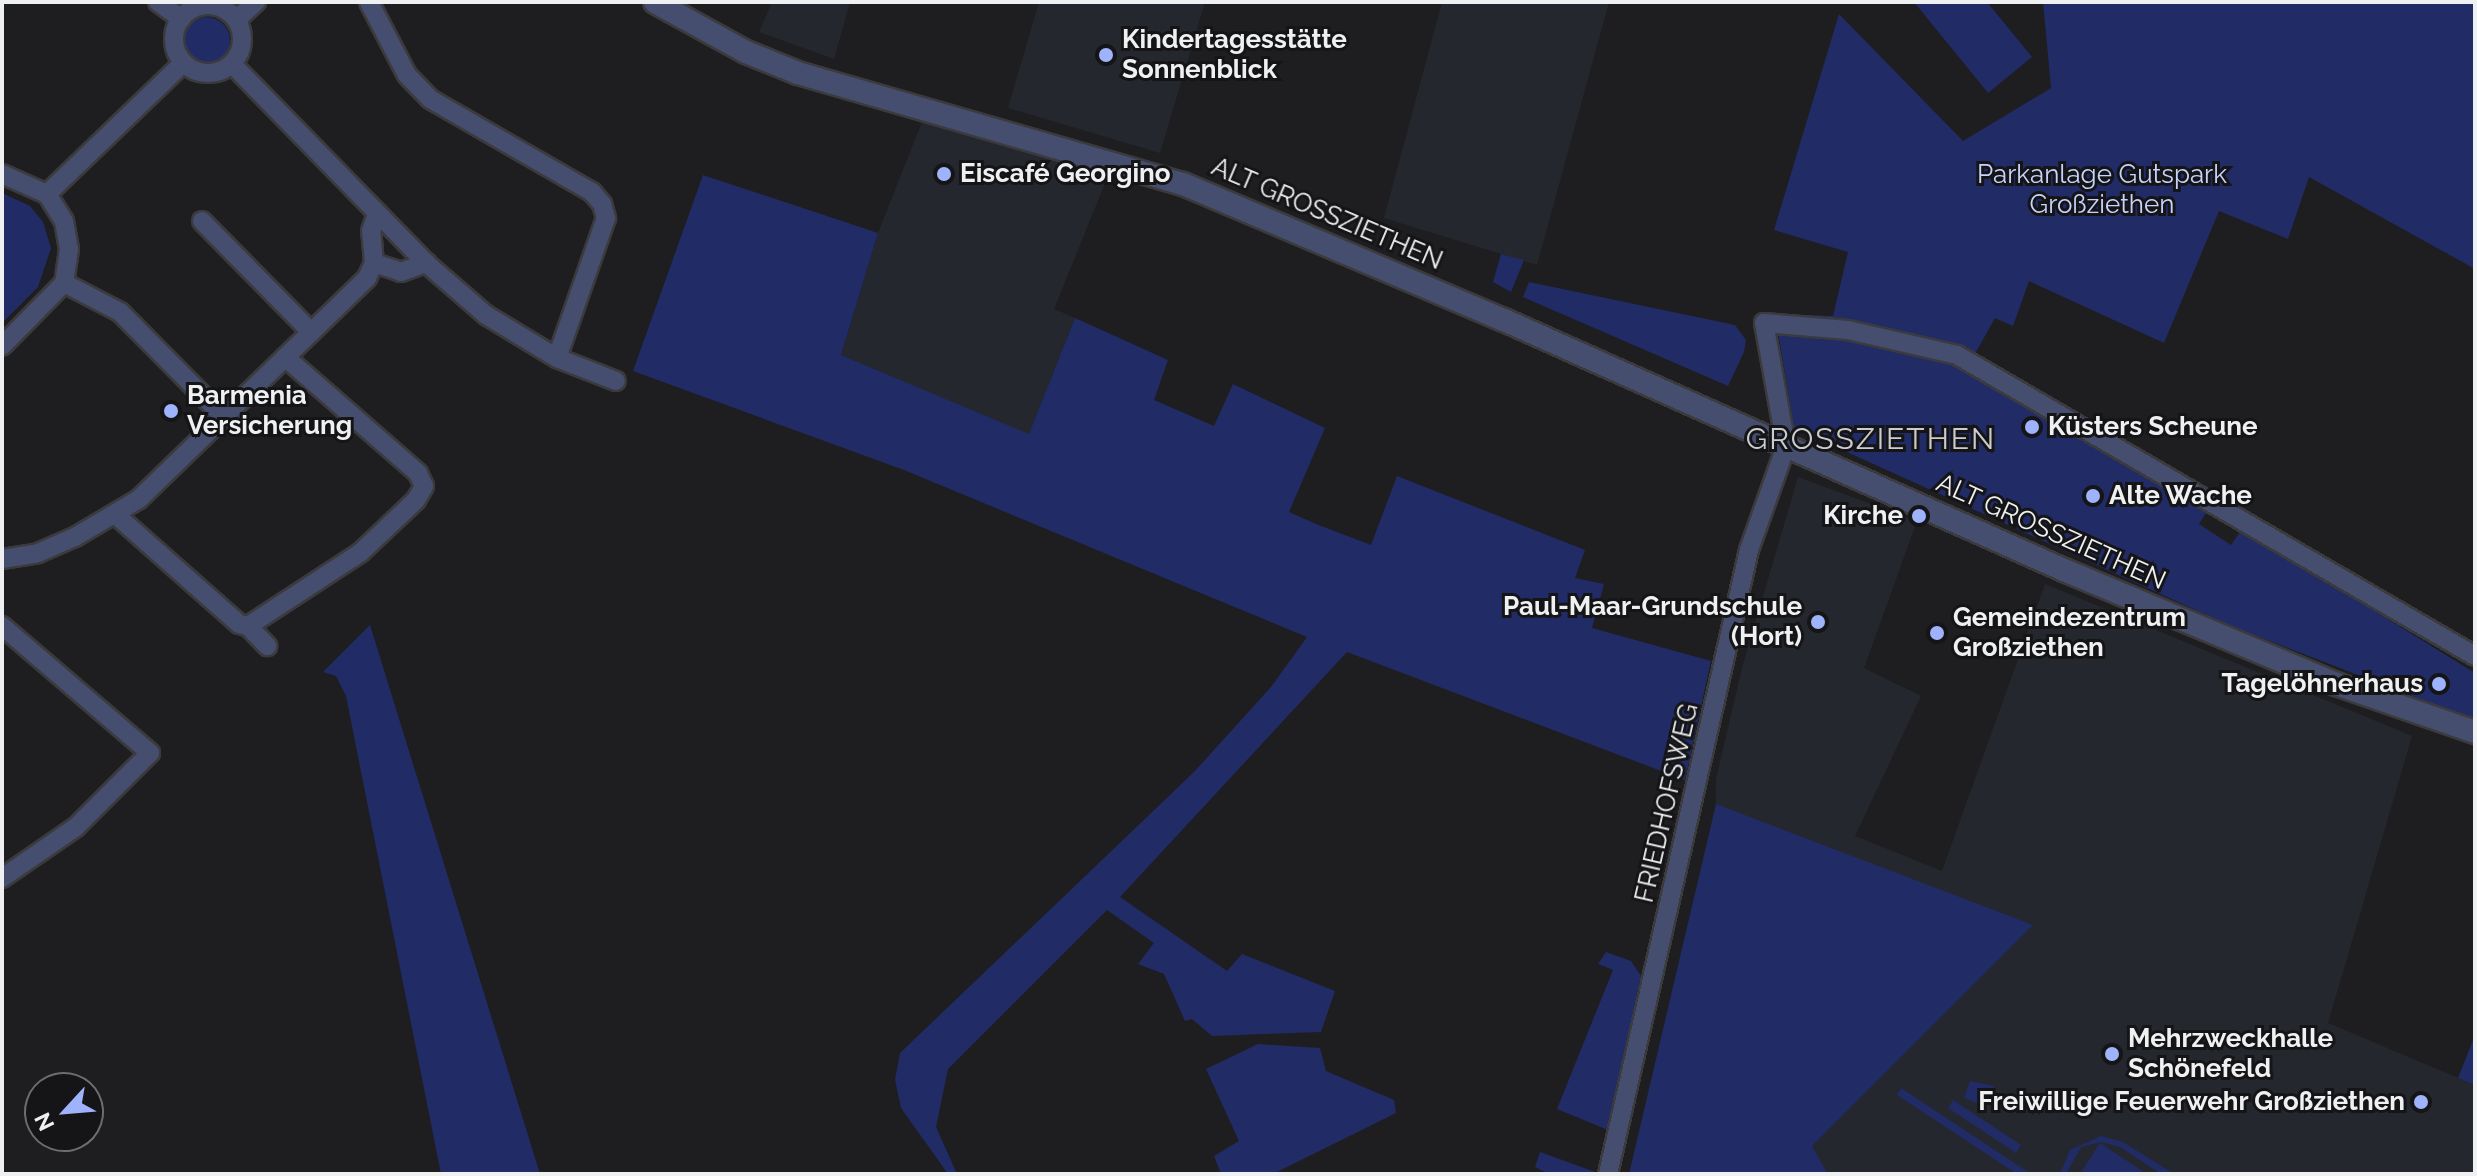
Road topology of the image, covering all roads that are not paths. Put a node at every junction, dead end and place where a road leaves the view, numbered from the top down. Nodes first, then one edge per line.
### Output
1 (158, 2) edge
2 (256, 2) edge
3 (369, 2) edge
4 (660, 3) edge
5 (181, 19) junction
6 (236, 20) junction
7 (183, 63) junction
8 (232, 64) junction
9 (2, 174) edge
10 (47, 194) junction
11 (377, 214) junction
12 (202, 221) dead end
13 (374, 263) junction
14 (426, 263) junction
15 (64, 283) junction
16 (311, 332) junction
17 (2, 346) edge
18 (285, 357) junction
19 (557, 358) junction
20 (616, 381) dead end
21 (223, 416) junction
22 (1786, 446) junction
23 (117, 516) junction
24 (2, 559) edge
25 (2, 626) edge
26 (248, 626) junction
27 (267, 646) dead end
28 (2475, 656) edge
29 (2475, 732) edge
30 (2, 878) edge
31 (1608, 1174) edge

1 - 5 street
2 - 6 street
3 - 19 street
4 - 22 street, ALT GROSSZIETHEN
5 - 6 street
5 - 7 street
6 - 8 street
7 - 8 street
7 - 10 street
8 - 11 street
9 - 10 street
10 - 15 street
11 - 13 street
11 - 14 street
12 - 16 street
13 - 14 street
13 - 16 street
14 - 19 street
15 - 17 street
15 - 21 street
16 - 18 street
18 - 21 street
18 - 26 street
19 - 20 street
21 - 23 street
22 - 28 street
22 - 29 street, ALT GROSSZIETHEN
22 - 31 street, FRIEDHOFSWEG
23 - 24 street
23 - 26 street
25 - 30 street
26 - 27 street

